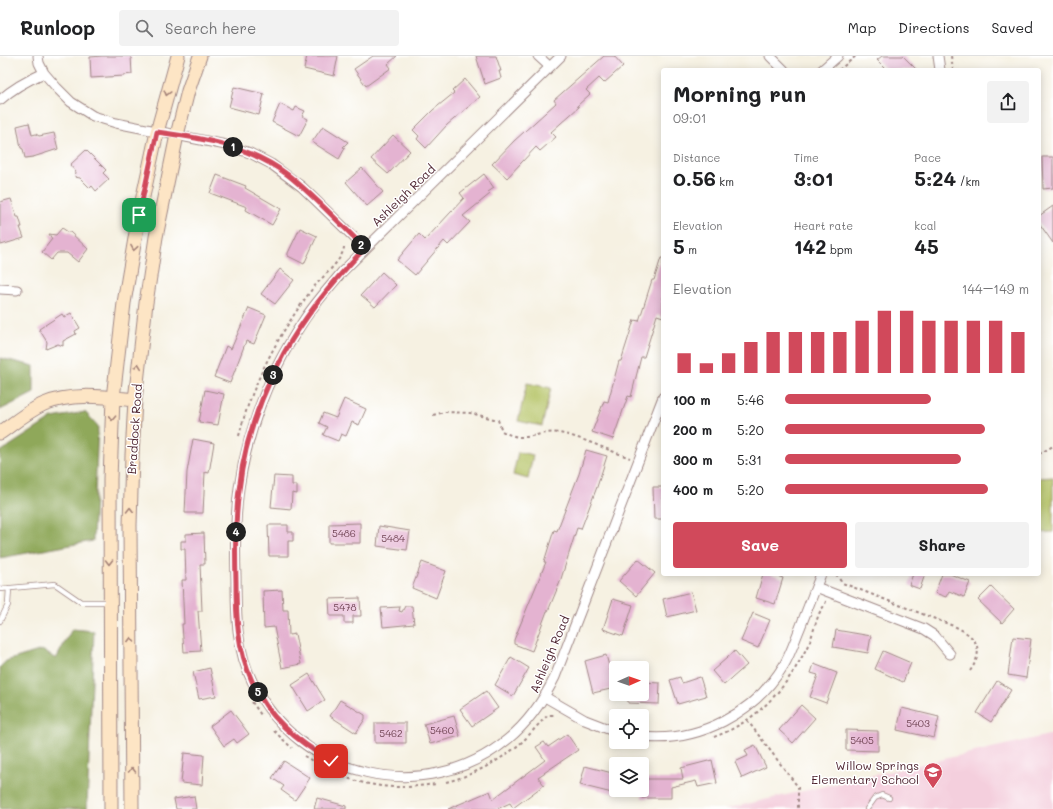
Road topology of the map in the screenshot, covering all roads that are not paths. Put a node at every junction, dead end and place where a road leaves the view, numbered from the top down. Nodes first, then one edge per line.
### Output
1 (38, 56) edge
2 (178, 56) edge
3 (200, 56) edge
4 (538, 56) edge
5 (561, 56) edge
6 (770, 56) edge
7 (838, 56) edge
8 (938, 56) edge
9 (550, 67) junction
10 (782, 68) edge
11 (824, 68) edge
12 (940, 68) edge
13 (44, 73) junction
14 (0, 100) edge
15 (157, 132) junction
16 (177, 135) junction
17 (365, 248) junction
18 (0, 289) edge
19 (17, 290) dead end
20 (113, 398) junction
21 (135, 400) junction
22 (661, 402) edge
23 (0, 433) edge
24 (820, 576) edge
25 (816, 587) junction
26 (8, 588) junction
27 (0, 589) edge
28 (109, 602) junction
29 (0, 621) edge
30 (950, 654) dead end
31 (545, 697) junction
32 (609, 729) edge
33 (649, 737) edge
34 (889, 798) dead end
35 (111, 809) edge
36 (132, 809) edge
37 (867, 809) edge

1 - 13 street
2 -> 15 main road, Braddock Road
3 - 16 main road, Braddock Road
4 - 9 street
5 - 9 street, Ashleigh Road
6 - 10 street
7 - 11 street
8 - 12 street
9 - 17 street, Ashleigh Road
13 - 14 street
13 - 15 street
15 - 16 street
15 -> 20 main road, Braddock Road
16 - 17 street
21 -> 16 main road, Braddock Road
17 - 31 street, Ashleigh Road
18 - 19 street
20 - 21 main road
20 - 23 main road
20 -> 28 main road, Braddock Road
36 -> 21 main road, Braddock Road
22 - 31 street, Ashleigh Road
24 - 25 street
25 - 30 street
25 - 33 street
26 - 27 lane
26 - 28 lane
26 - 29 lane
28 - 35 main road, Braddock Road
31 - 32 street
34 - 37 lane

